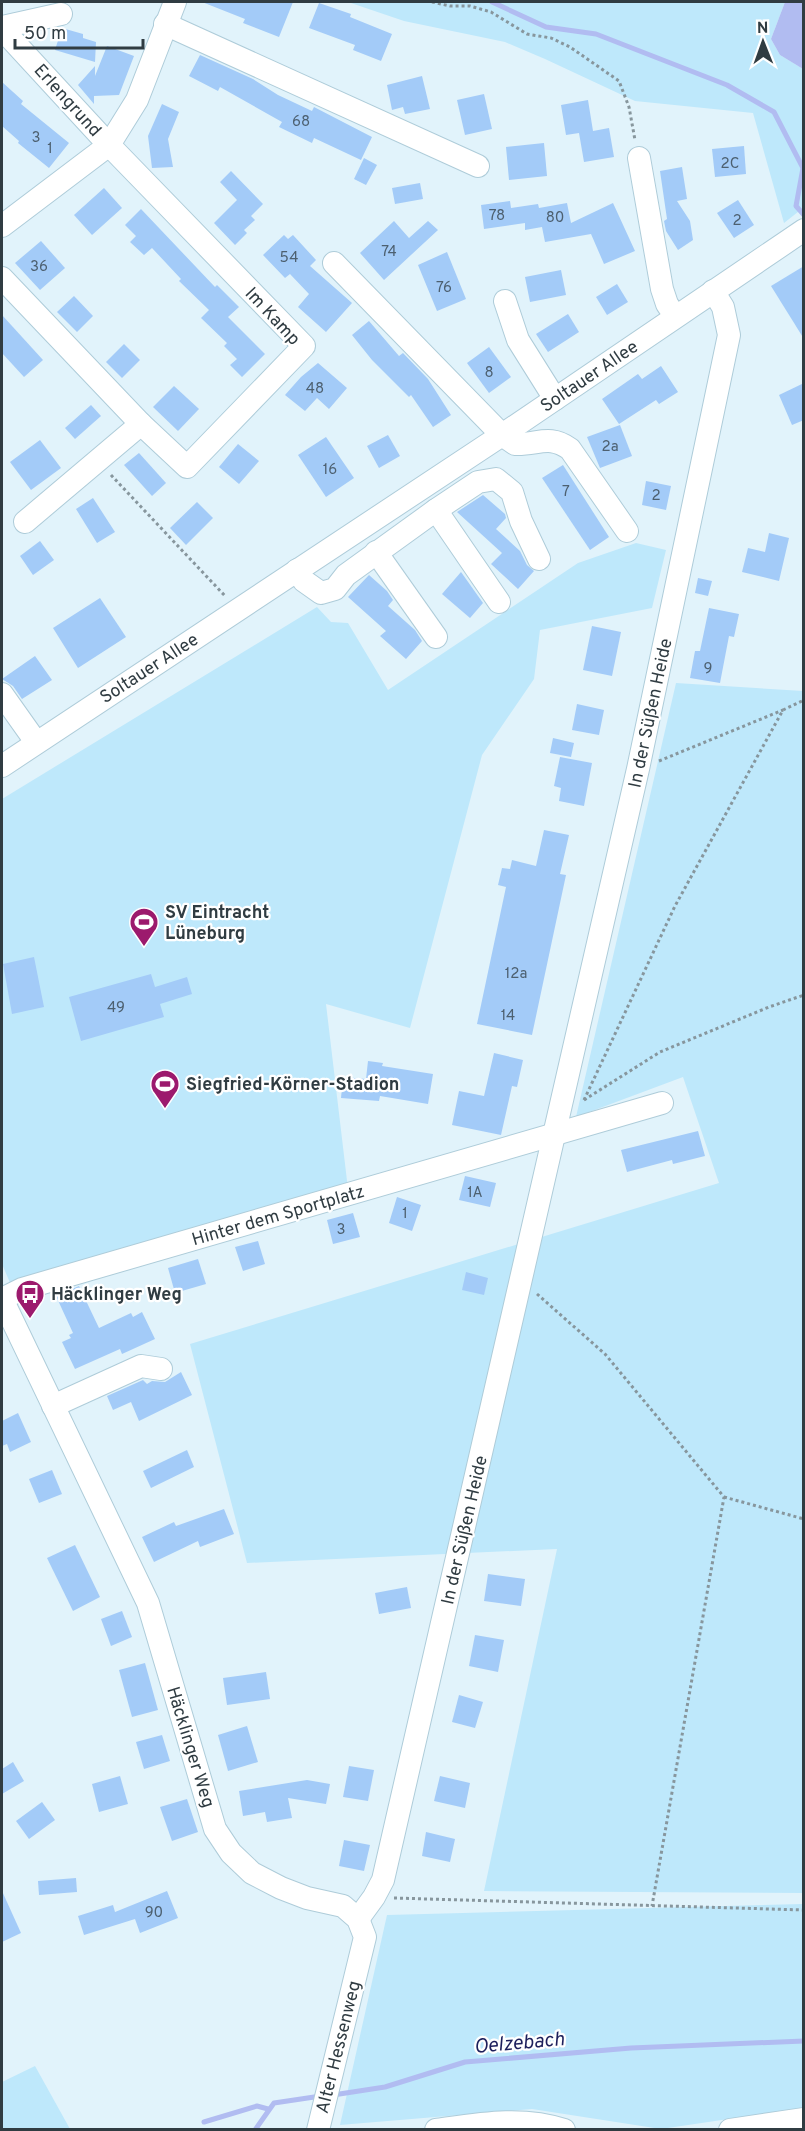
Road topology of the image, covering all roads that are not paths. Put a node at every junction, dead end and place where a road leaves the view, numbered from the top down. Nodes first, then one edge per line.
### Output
1 (174, 2) edge
2 (61, 14) dead end
3 (165, 24) junction
4 (2, 28) edge
5 (109, 146) junction
6 (639, 158) road end
7 (478, 166) dead end
8 (2, 226) edge
9 (800, 233) edge
10 (334, 263) dead end
11 (2, 278) edge
12 (713, 291) junction
13 (505, 301) dead end
14 (675, 316) junction
15 (555, 399) junction
16 (141, 424) junction
17 (502, 435) junction
18 (436, 510) junction
19 (25, 522) dead end
20 (627, 531) dead end
21 (375, 552) junction
22 (539, 559) dead end
23 (297, 570) junction
24 (499, 602) dead end
25 (436, 637) dead end
26 (2, 694) edge
27 (36, 742) junction
28 (2, 766) edge
29 (662, 1103) dead end
30 (557, 1125) junction
31 (2, 1299) edge
32 (161, 1369) dead end
33 (53, 1406) junction
34 (358, 1918) junction
35 (804, 2119) edge
36 (318, 2130) edge
37 (436, 2130) edge
38 (564, 2130) edge
39 (730, 2130) edge

1 - 3 street
2 - 4 street, Erlengrund
3 - 5 street
3 - 7 street
4 - 5 street, Erlengrund
5 - 8 street
5 - 16 street, Im Kamp
6 - 14 street
9 - 12 street, Soltauer Allee
10 - 17 street
11 - 16 street, Im Kamp
12 - 14 street, Soltauer Allee
12 - 30 street, In der Süßen Heide
13 - 15 street
14 - 15 street, Soltauer Allee
15 - 17 street, Soltauer Allee
16 - 19 street
17 - 20 street, Soltauer Allee
17 - 23 street, Soltauer Allee
18 - 21 street
18 - 22 street
18 - 24 street
21 - 23 street
21 - 25 street
23 - 27 street, Soltauer Allee
26 - 27 street
27 - 28 street, Soltauer Allee
29 - 30 street
30 - 31 street, Hinter dem Sportplatz
30 - 34 street, In der Süßen Heide
31 - 33 street, Häcklinger Weg
32 - 33 street
33 - 34 street, Häcklinger Weg
34 - 36 street, Alter Hessenweg
35 - 39 street
37 - 38 street

